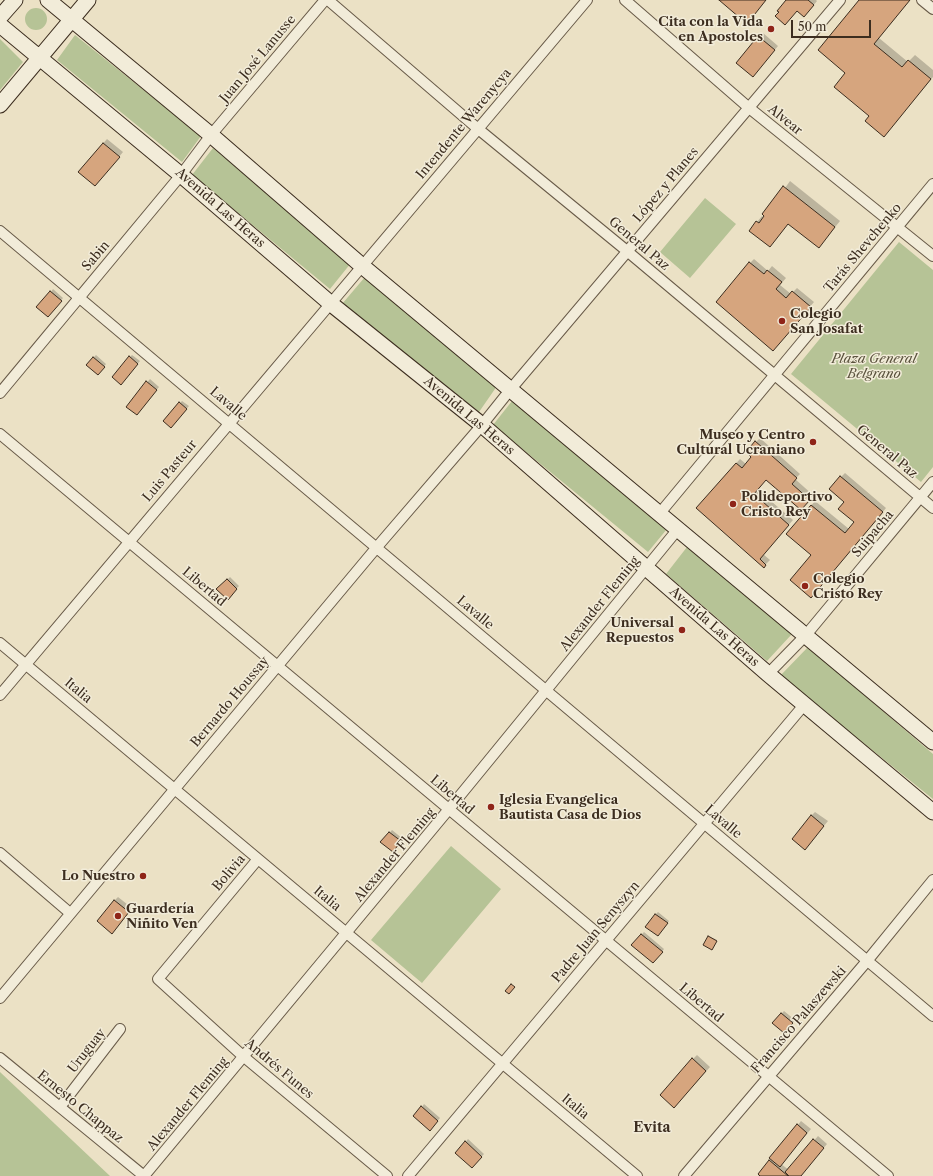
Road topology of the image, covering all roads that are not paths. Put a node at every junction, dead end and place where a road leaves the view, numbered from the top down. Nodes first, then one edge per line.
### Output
1 (15, 0) edge
2 (48, 0) edge
3 (88, 0) edge
4 (327, 0) edge
5 (587, 0) edge
6 (625, 0) edge
7 (840, 0) edge
8 (922, 0) edge
9 (933, 9) edge
10 (0, 17) edge
11 (72, 20) junction
12 (0, 25) edge
13 (40, 57) junction
14 (0, 105) edge
15 (748, 107) junction
16 (477, 128) junction
17 (211, 135) junction
18 (181, 175) junction
19 (933, 184) edge
20 (898, 227) junction
21 (0, 231) edge
22 (627, 251) junction
23 (933, 256) edge
24 (361, 265) junction
25 (80, 296) junction
26 (330, 303) junction
27 (774, 374) junction
28 (510, 390) junction
29 (0, 393) edge
30 (228, 422) junction
31 (482, 425) junction
32 (0, 434) edge
33 (933, 482) edge
34 (920, 497) junction
35 (933, 508) edge
36 (660, 513) junction
37 (678, 530) junction
38 (129, 541) junction
39 (377, 547) junction
40 (647, 568) junction
41 (806, 635) junction
42 (0, 643) edge
43 (26, 664) junction
44 (278, 666) junction
45 (768, 674) junction
46 (547, 690) junction
47 (0, 694) edge
48 (804, 705) junction
49 (933, 742) edge
50 (175, 789) junction
51 (449, 809) junction
52 (933, 812) edge
53 (705, 824) junction
54 (0, 853) edge
55 (258, 859) junction
56 (933, 880) edge
57 (70, 913) junction
58 (347, 933) junction
59 (606, 940) junction
60 (867, 961) junction
61 (158, 979) joint
62 (0, 998) edge
63 (933, 1016) edge
64 (120, 1029) dead end
65 (244, 1057) junction
66 (0, 1058) edge
67 (503, 1064) junction
68 (768, 1076) junction
69 (60, 1107) junction
70 (144, 1176) edge
71 (387, 1176) edge
72 (408, 1176) edge
73 (637, 1176) edge
74 (684, 1176) edge
75 (888, 1176) edge

1 - 10 main road
2 - 11 main road
3 - 11 main road
4 - 16 street, General Paz
4 - 17 street, Juan José Lanusse
5 - 16 street, Intendente Warenycya
6 - 15 street, Alvear
7 - 15 street, López y Planes
8 - 9 street
11 - 13 main road
11 - 17 main road
12 - 13 main road, Avenida Las Heras
13 - 14 main road
13 - 18 main road, Avenida Las Heras
15 - 20 street, Alvear
15 - 22 street, López y Planes
16 - 22 street, General Paz
16 - 24 street, Intendente Warenycya
17 - 18 street, Sabin
17 - 24 main road
18 - 25 street, Sabin
18 - 26 main road, Avenida Las Heras
19 - 20 street, Tarás Shevchenko
20 - 23 street, Alvear
20 - 27 street, Tarás Shevchenko
21 - 25 street, Lavalle
22 - 27 street, General Paz
22 - 28 street, López y Planes
24 - 26 street, Luis Pasteur
24 - 28 main road
25 - 29 street, Sabin
25 - 30 street, Lavalle
26 - 30 street, Luis Pasteur
26 - 31 main road, Avenida Las Heras
27 - 34 street, General Paz
27 - 36 street, Tarás Shevchenko
28 - 31 street, López y Planes
28 - 36 main road
30 - 38 street, Luis Pasteur
30 - 39 street, Lavalle
31 - 39 street, Bernardo Houssay
31 - 40 main road, Avenida Las Heras
32 - 38 street, Libertad
33 - 34 street, Suipacha
34 - 35 street, General Paz
34 - 41 street, Suipacha
36 - 37 main road
37 - 40 street, Alexander Fleming
37 - 41 main road
38 - 43 street, Luis Pasteur
38 - 44 street, Libertad
39 - 44 street, Bernardo Houssay
39 - 46 street, Lavalle
40 - 45 main road, Avenida Las Heras
40 - 46 street, Alexander Fleming
41 - 45 street, Suipacha
41 - 49 main road
42 - 43 street, Italia
43 - 47 street, Luis Pasteur
43 - 50 street, Italia
44 - 50 street, Bernardo Houssay
44 - 51 street, Libertad
45 - 48 main road, Avenida Las Heras
46 - 51 street, Alexander Fleming
46 - 53 street, Lavalle
48 - 52 main road, Avenida Las Heras
48 - 53 street, Padre Juan Senyszyn
50 - 55 street, Italia
50 - 57 street, Bernardo Houssay
51 - 58 street, Alexander Fleming
51 - 59 street, Libertad
53 - 59 street, Padre Juan Senyszyn
53 - 60 street, Lavalle
54 - 57 street
55 - 58 street, Italia
55 - 61 street, Bolivia
56 - 60 street, Francisco Palaszewski
57 - 62 street, Bernardo Houssay
58 - 65 street, Alexander Fleming
58 - 67 street, Italia
59 - 67 street, Padre Juan Senyszyn
59 - 68 street, Libertad
60 - 63 street, Lavalle
60 - 68 street, Francisco Palaszewski
61 - 65 street, Andrés Funes
64 - 69 street, Uruguay
65 - 70 street, Alexander Fleming
65 - 71 street, Andrés Funes
66 - 69 street, Ernesto Chappaz
67 - 72 street, Padre Juan Senyszyn
67 - 73 street, Italia
68 - 74 street, Francisco Palaszewski
68 - 75 street, Libertad
69 - 70 street, Ernesto Chappaz

